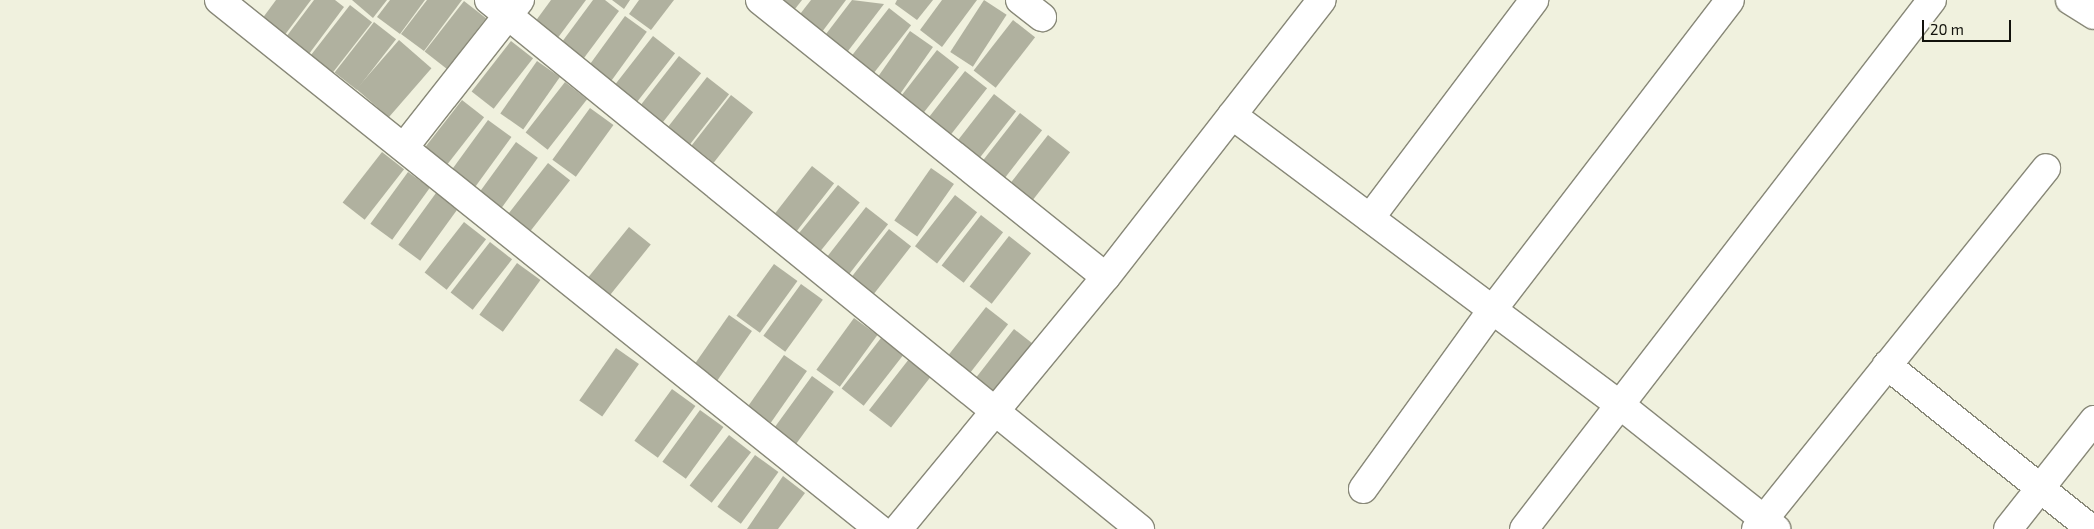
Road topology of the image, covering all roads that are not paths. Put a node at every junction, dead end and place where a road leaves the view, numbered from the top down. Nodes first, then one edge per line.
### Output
1 (219, 0) edge
2 (489, 0) edge
3 (760, 0) edge
4 (1020, 0) edge
5 (1322, 0) edge
6 (1534, 0) edge
7 (1730, 0) edge
8 (1932, 0) edge
9 (2070, 0) edge
10 (515, 8) edge
11 (2094, 15) edge
12 (1042, 17) dead end
13 (1232, 115) junction
14 (405, 146) junction
15 (2046, 168) dead end
16 (1370, 218) junction
17 (1106, 277) junction
18 (1493, 309) junction
19 (1887, 365) junction
20 (1619, 404) junction
21 (994, 413) junction
22 (2094, 420) edge
23 (1363, 489) dead end
24 (2039, 490) junction
25 (1765, 526) edge
26 (879, 529) edge
27 (898, 529) edge
28 (1140, 529) edge
29 (1524, 529) edge
30 (2008, 529) edge
31 (2091, 529) edge

1 - 14 street
2 - 10 street
3 - 17 street
4 - 12 street
5 - 13 street
6 - 16 street
7 - 18 street
8 - 20 street
9 - 11 street
10 - 14 street
10 - 21 street
13 - 16 street
13 - 17 street
14 - 26 street
15 - 19 street
16 - 18 street
17 - 21 street
18 - 20 street
18 - 23 street
19 - 24 street
19 - 25 street
20 - 25 street
20 - 29 street
21 - 27 street
21 - 28 street
22 - 24 street
24 - 30 street
24 - 31 street

